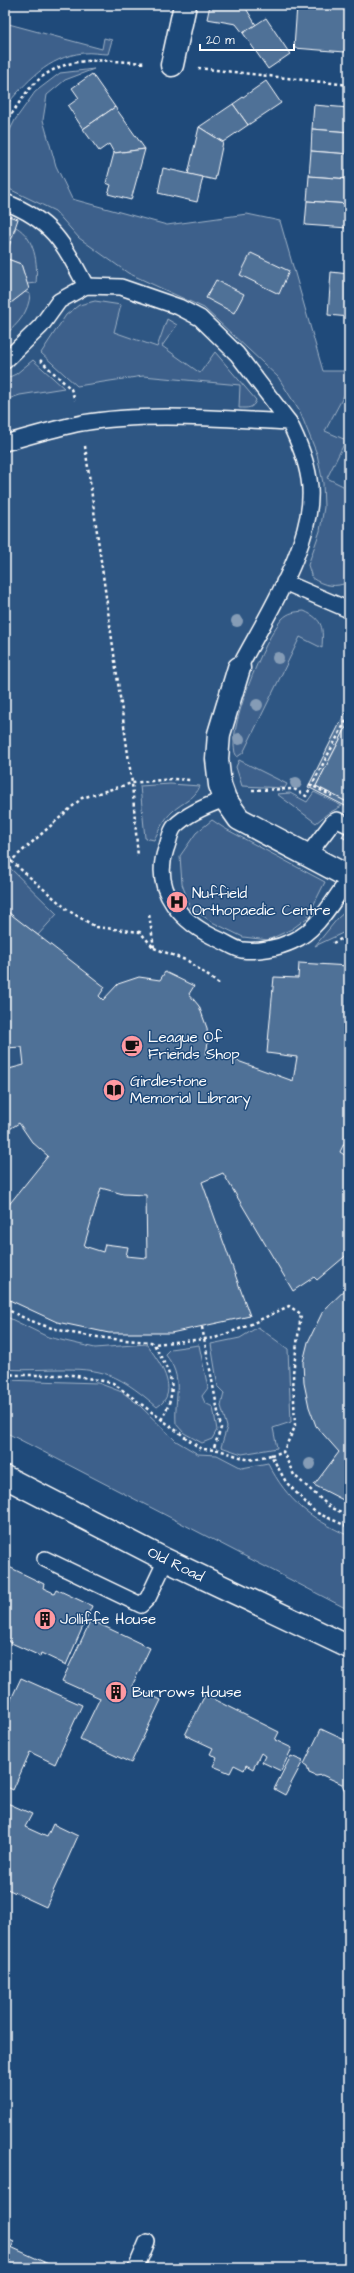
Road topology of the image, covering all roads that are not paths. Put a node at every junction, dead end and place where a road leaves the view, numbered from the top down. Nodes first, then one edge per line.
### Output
1 (185, 5) edge
2 (172, 65) road end
3 (5, 202) edge
4 (86, 286) junction
5 (9, 358) edge
6 (289, 422) junction
7 (5, 443) edge
8 (284, 582) junction
9 (349, 610) edge
10 (239, 668) joint
11 (235, 794) junction
12 (348, 825) edge
13 (307, 856) junction
14 (349, 878) edge
15 (5, 1477) edge
16 (45, 1558) dead end
17 (166, 1560) junction
18 (349, 1647) edge
19 (147, 2242) dead end
20 (136, 2268) edge

1 - 2 street
3 - 4 lane
4 - 5 lane
4 - 6 lane
6 - 7 lane
6 - 8 lane
8 - 9 lane
8 - 10 lane
10 - 11 street
11 - 13 street
11 - 14 lane
12 - 13 lane
13 - 14 street
15 - 17 street, Old Road
16 - 17 lane
17 - 18 street, Old Road
19 - 20 lane

